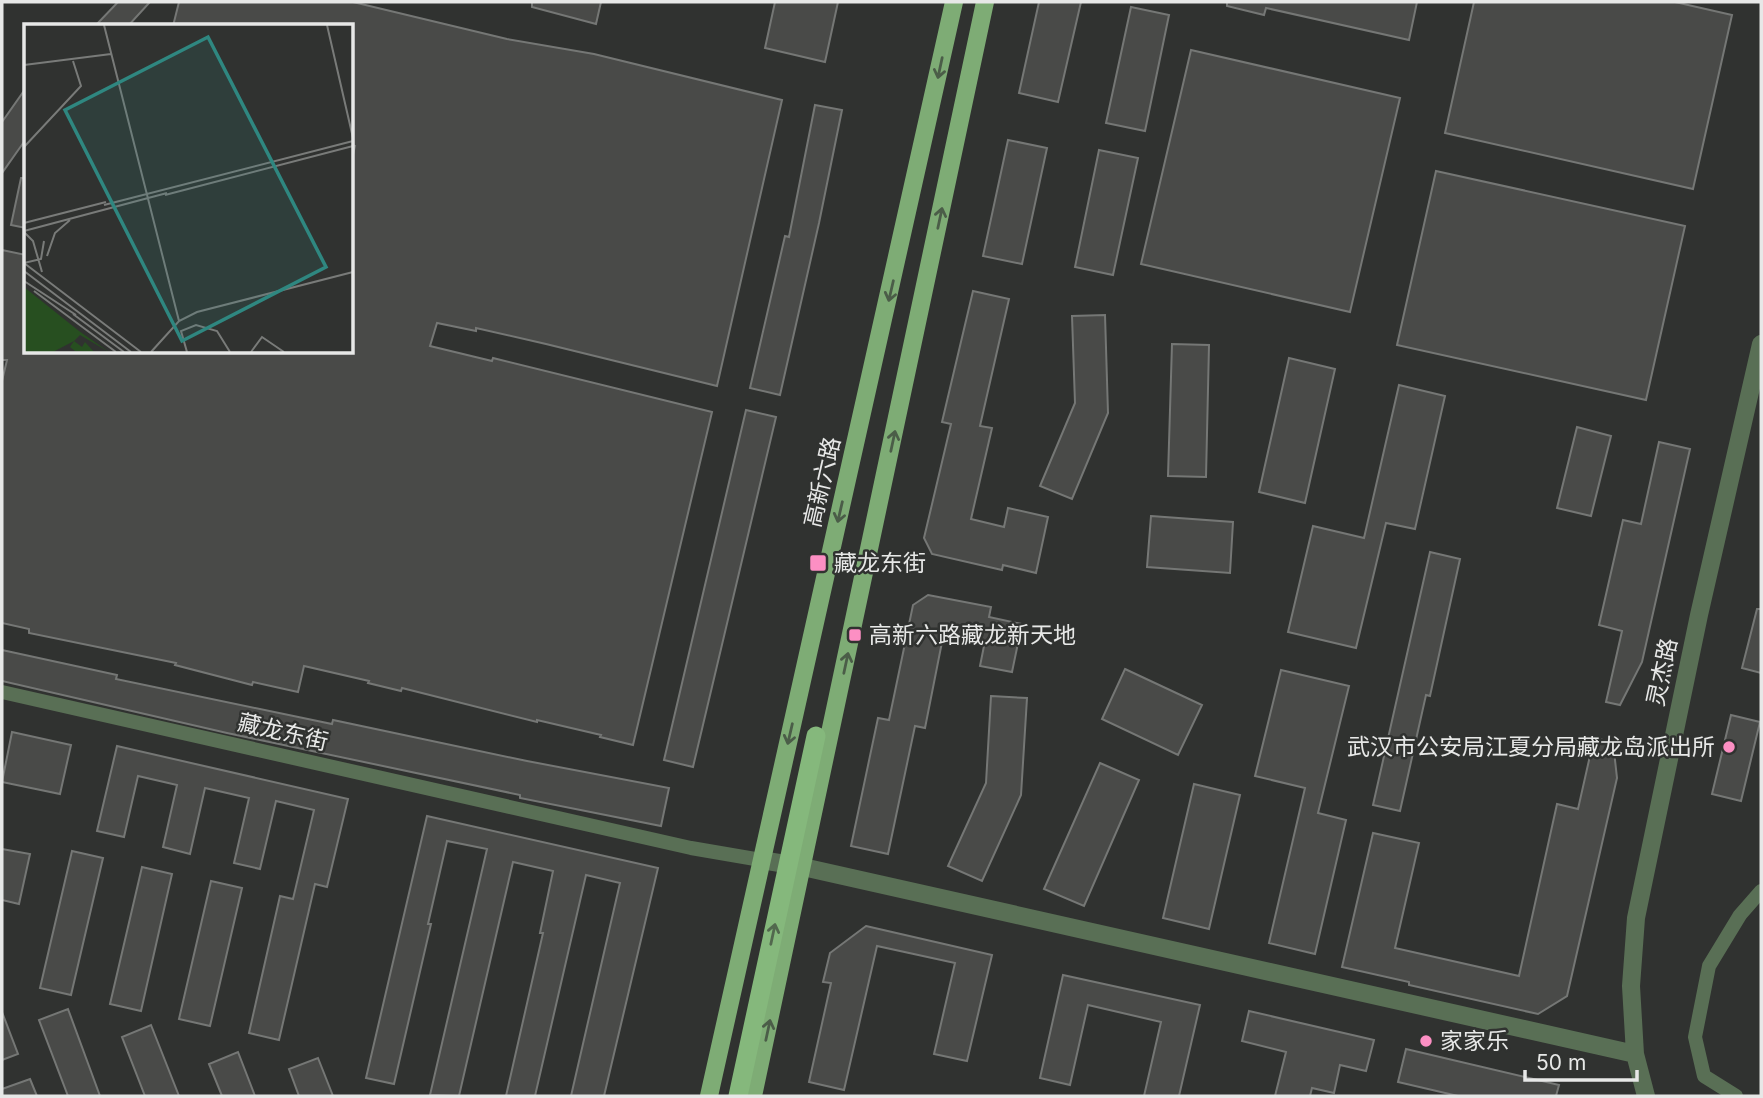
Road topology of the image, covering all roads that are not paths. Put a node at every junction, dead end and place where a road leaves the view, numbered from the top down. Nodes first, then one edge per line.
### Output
1 (954, 2) edge
2 (985, 2) edge
3 (1761, 344) edge
4 (2, 692) edge
5 (816, 736) dead end
6 (761, 860) junction
7 (803, 867) junction
8 (1761, 891) edge
9 (1635, 1054) junction
10 (709, 1096) edge
11 (738, 1096) edge
12 (753, 1096) edge
13 (1646, 1096) edge
14 (1736, 1096) edge

1 -> 6 main road, 高新六路
7 -> 2 main road
3 - 9 street, 灵杰路
4 - 6 street, 藏龙东街
11 -> 5 highway, bridge
6 - 7 street
6 - 10 main road, 高新六路
7 - 9 street
12 -> 7 main road
8 - 14 street
9 - 13 street, 灵杰路

